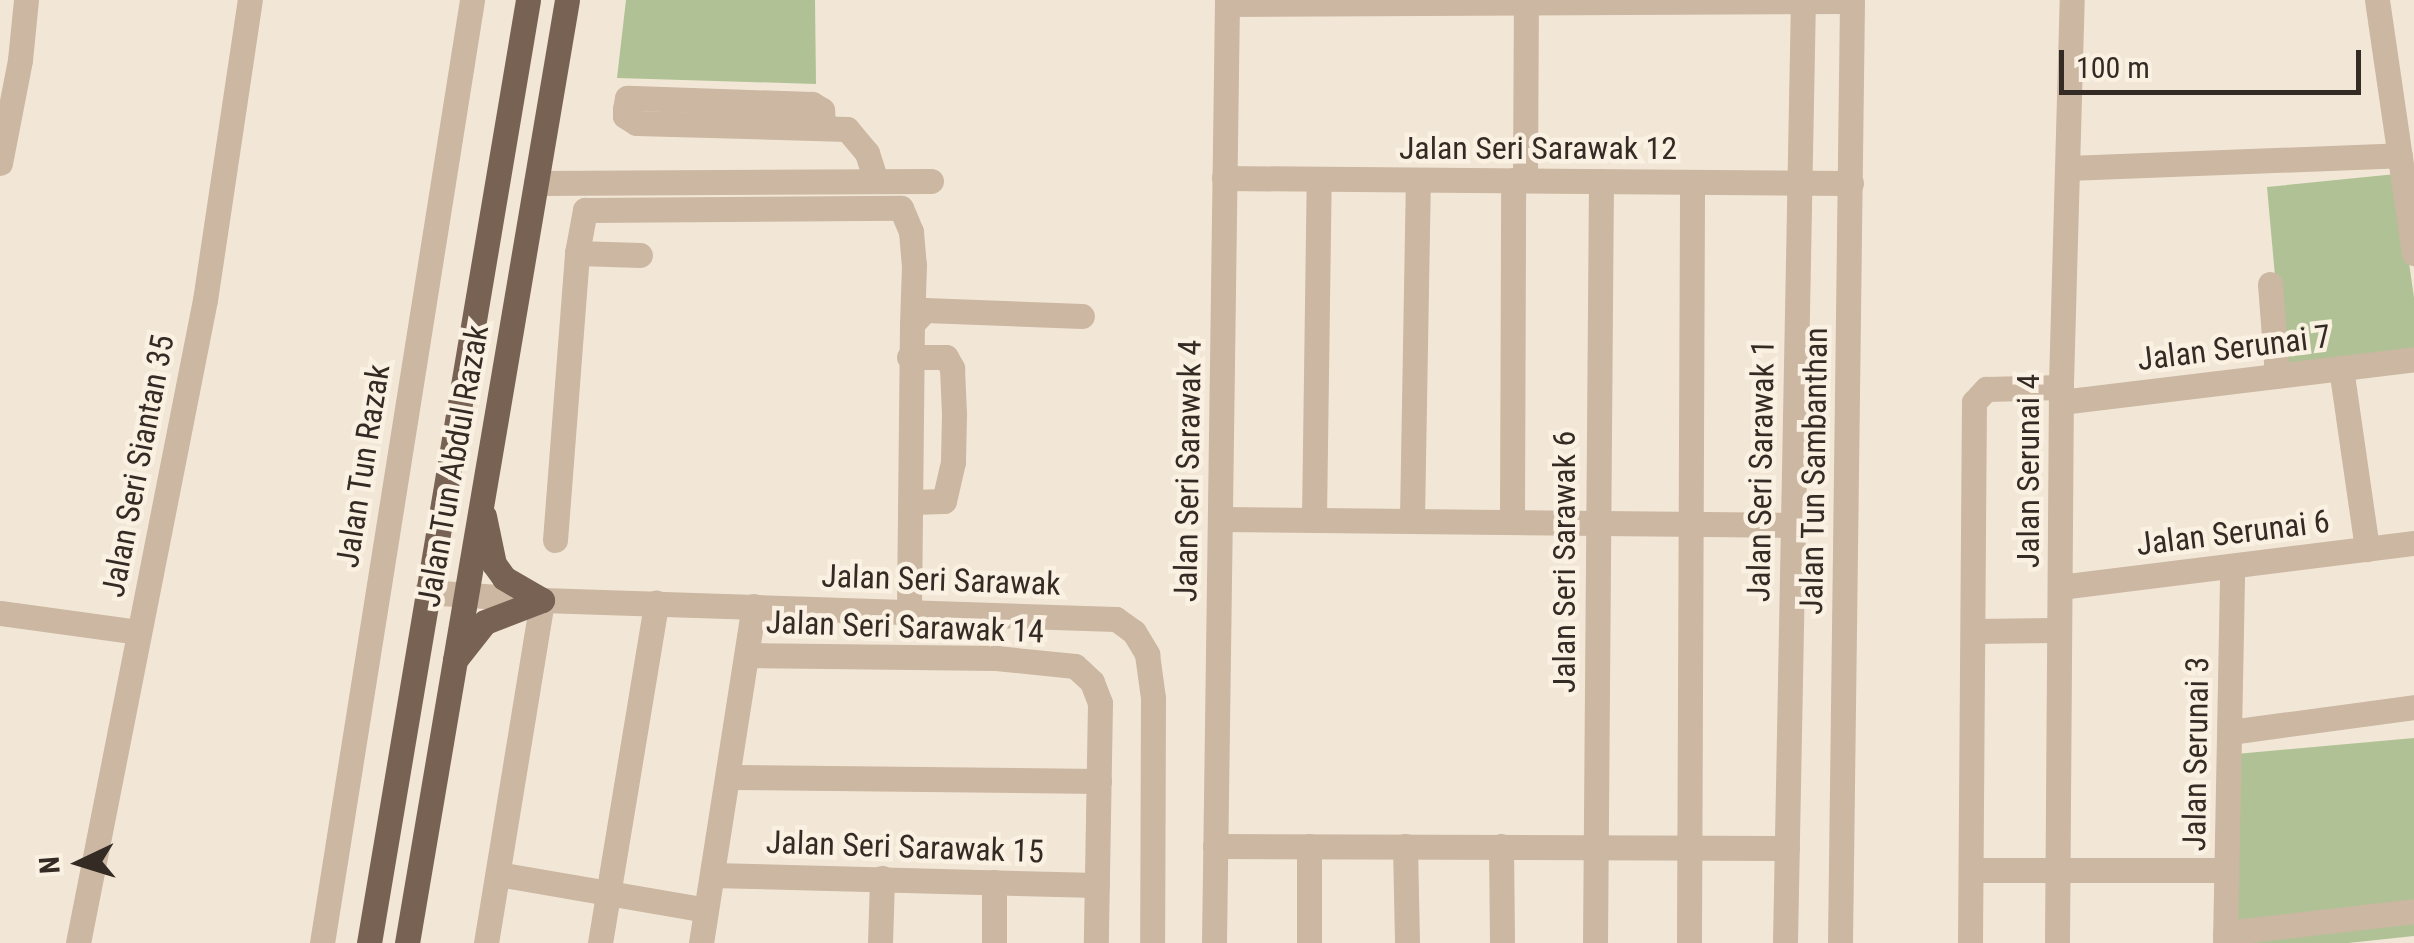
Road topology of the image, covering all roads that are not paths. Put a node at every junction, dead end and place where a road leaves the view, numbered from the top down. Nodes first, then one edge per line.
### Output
1 (26, 0) edge
2 (250, 0) edge
3 (472, 0) edge
4 (528, 0) edge
5 (566, 0) edge
6 (1803, 0) edge
7 (1852, 0) edge
8 (2072, 0) edge
9 (2377, 0) edge
10 (1415, 1) edge
11 (1609, 1) edge
12 (1227, 2) edge
13 (1526, 2) edge
14 (822, 127) junction
15 (2400, 155) junction
16 (0, 163) edge
17 (2068, 168) junction
18 (1224, 178) junction
19 (1318, 179) junction
20 (1418, 180) junction
21 (1519, 180) junction
22 (876, 181) junction
23 (931, 181) dead end
24 (1601, 181) junction
25 (1692, 182) junction
26 (1798, 182) junction
27 (536, 183) junction
28 (1850, 183) junction
29 (577, 253) junction
30 (2414, 253) edge
31 (640, 255) dead end
32 (2270, 284) dead end
33 (1082, 316) dead end
34 (912, 324) junction
35 (910, 357) junction
36 (2414, 359) edge
37 (2341, 368) junction
38 (2277, 376) junction
39 (2061, 394) junction
40 (458, 413) junction
41 (494, 420) junction
42 (482, 491) junction
43 (912, 502) junction
44 (1220, 518) junction
45 (1314, 518) junction
46 (1412, 518) junction
47 (1512, 522) junction
48 (1597, 524) junction
49 (1694, 524) junction
50 (1793, 525) junction
51 (554, 540) dead end
52 (2414, 543) edge
53 (2367, 548) junction
54 (2232, 566) junction
55 (2060, 586) junction
56 (426, 592) junction
57 (463, 596) junction
58 (542, 600) junction
59 (656, 604) junction
60 (754, 606) junction
61 (909, 609) junction
62 (0, 613) edge
63 (2060, 630) junction
64 (1975, 631) junction
65 (138, 632) junction
66 (748, 655) junction
67 (452, 664) junction
68 (2414, 706) edge
69 (2230, 732) junction
70 (728, 778) junction
71 (1098, 781) junction
72 (1216, 846) junction
73 (1309, 846) junction
74 (1406, 846) junction
75 (1501, 846) junction
76 (1595, 846) junction
77 (1688, 847) junction
78 (1787, 848) junction
79 (1970, 870) junction
80 (2058, 870) junction
81 (2225, 870) junction
82 (498, 874) junction
83 (712, 875) junction
84 (882, 878) junction
85 (994, 882) junction
86 (1097, 885) junction
87 (608, 893) junction
88 (706, 910) junction
89 (2414, 911) edge
90 (2225, 938) edge
91 (78, 943) edge
92 (322, 943) edge
93 (369, 943) edge
94 (408, 943) edge
95 (486, 943) edge
96 (600, 943) edge
97 (701, 943) edge
98 (880, 943) edge
99 (994, 943) edge
100 (1096, 943) edge
101 (1152, 943) edge
102 (1214, 943) edge
103 (1309, 943) edge
104 (1407, 943) edge
105 (1502, 943) edge
106 (1594, 943) edge
107 (1688, 943) edge
108 (1785, 943) edge
109 (1840, 943) edge
110 (1970, 943) edge
111 (2057, 943) edge

1 - 16 street
2 - 65 street, Jalan Seri Siantan 35
3 - 92 street, Jalan Tun Razak
4 - 40 main road, Jalan Tun Abdul Razak
5 - 27 main road, Jalan Tun Abdul Razak
6 - 7 street
6 - 11 street
6 - 26 street, Jalan Seri Sarawak 1
7 - 28 street, Jalan Tun Sambanthan
8 - 17 street, Jalan Serunai 4
9 - 15 street
10 - 12 street
10 - 13 street
11 - 13 street
12 - 18 street, Jalan Seri Sarawak 4
13 - 21 street
14 - 14 street
14 - 22 street
15 - 17 street
15 - 30 street
17 - 39 street, Jalan Serunai 4
18 - 19 street, Jalan Seri Sarawak 12
18 - 44 street, Jalan Seri Sarawak 4
19 - 20 street, Jalan Seri Sarawak 12
19 - 45 street
20 - 21 street, Jalan Seri Sarawak 12
20 - 46 street
21 - 24 street, Jalan Seri Sarawak 12
21 - 47 street
22 - 23 street
22 - 27 street
24 - 25 street, Jalan Seri Sarawak 12
24 - 48 street, Jalan Seri Sarawak 6
25 - 26 street, Jalan Seri Sarawak 12
25 - 49 street
26 - 28 street, Jalan Seri Sarawak 12
26 - 50 street, Jalan Seri Sarawak 1
27 - 41 main road, Jalan Tun Abdul Razak
28 - 109 street, Jalan Tun Sambanthan
29 - 31 street
29 - 34 street
29 - 51 street
32 - 38 street
33 - 34 street
34 - 35 street
35 - 43 street
35 - 43 street
36 - 37 street, Jalan Serunai 7
37 - 38 street, Jalan Serunai 7
37 - 53 street
38 - 39 street, Jalan Serunai 7
39 - 55 street, Jalan Serunai 4
39 - 64 street, Jalan Serunai 7
40 - 41 main road
40 - 56 main road, Jalan Tun Abdul Razak
41 - 42 main road, Jalan Tun Abdul Razak
42 - 57 main road, Jalan Tun Abdul Razak
42 - 58 main road
43 - 61 street
44 - 45 street
44 - 72 street, Jalan Seri Sarawak 4
45 - 46 street
46 - 47 street
47 - 48 street
48 - 49 street
48 - 76 street, Jalan Seri Sarawak 6
49 - 50 street
49 - 77 street
50 - 78 street, Jalan Seri Sarawak 1
52 - 53 street, Jalan Serunai 6
53 - 54 street, Jalan Serunai 6
54 - 55 street, Jalan Serunai 6
54 - 69 street, Jalan Serunai 3
55 - 63 street, Jalan Serunai 4
56 - 57 street, Jalan Seri Sarawak
56 - 93 main road, Jalan Tun Abdul Razak
57 - 58 street, Jalan Seri Sarawak
57 - 67 main road, Jalan Tun Abdul Razak
58 - 59 street, Jalan Seri Sarawak
58 - 67 main road
58 - 82 street
59 - 60 street, Jalan Seri Sarawak
59 - 87 street
60 - 61 street, Jalan Seri Sarawak
60 - 66 street
61 - 101 street, Jalan Seri Sarawak
62 - 65 street
63 - 64 street
63 - 80 street, Jalan Serunai 4
64 - 79 street, Jalan Serunai 7
65 - 91 street, Jalan Seri Siantan 35
66 - 70 street
66 - 71 street, Jalan Seri Sarawak 14
67 - 94 main road, Jalan Tun Abdul Razak
68 - 69 street
69 - 81 street, Jalan Serunai 3
70 - 71 street
70 - 83 street
71 - 86 street, Jalan Seri Sarawak 14
72 - 73 street
72 - 102 street, Jalan Seri Sarawak 4
73 - 74 street
73 - 103 street
74 - 75 street
74 - 104 street
75 - 76 street
75 - 105 street
76 - 77 street
76 - 106 street, Jalan Seri Sarawak 6
77 - 78 street
77 - 107 street
78 - 108 street, Jalan Seri Sarawak 1
79 - 80 street
79 - 110 street, Jalan Serunai 7
80 - 81 street
80 - 111 street, Jalan Serunai 4
81 - 90 street, Jalan Serunai 3
82 - 87 street
82 - 95 street
83 - 84 street, Jalan Seri Sarawak 15
83 - 88 street
84 - 85 street, Jalan Seri Sarawak 15
84 - 98 street
85 - 86 street, Jalan Seri Sarawak 15
85 - 99 street
86 - 100 street, Jalan Seri Sarawak 14
87 - 88 street
87 - 96 street
88 - 97 street
89 - 90 street

